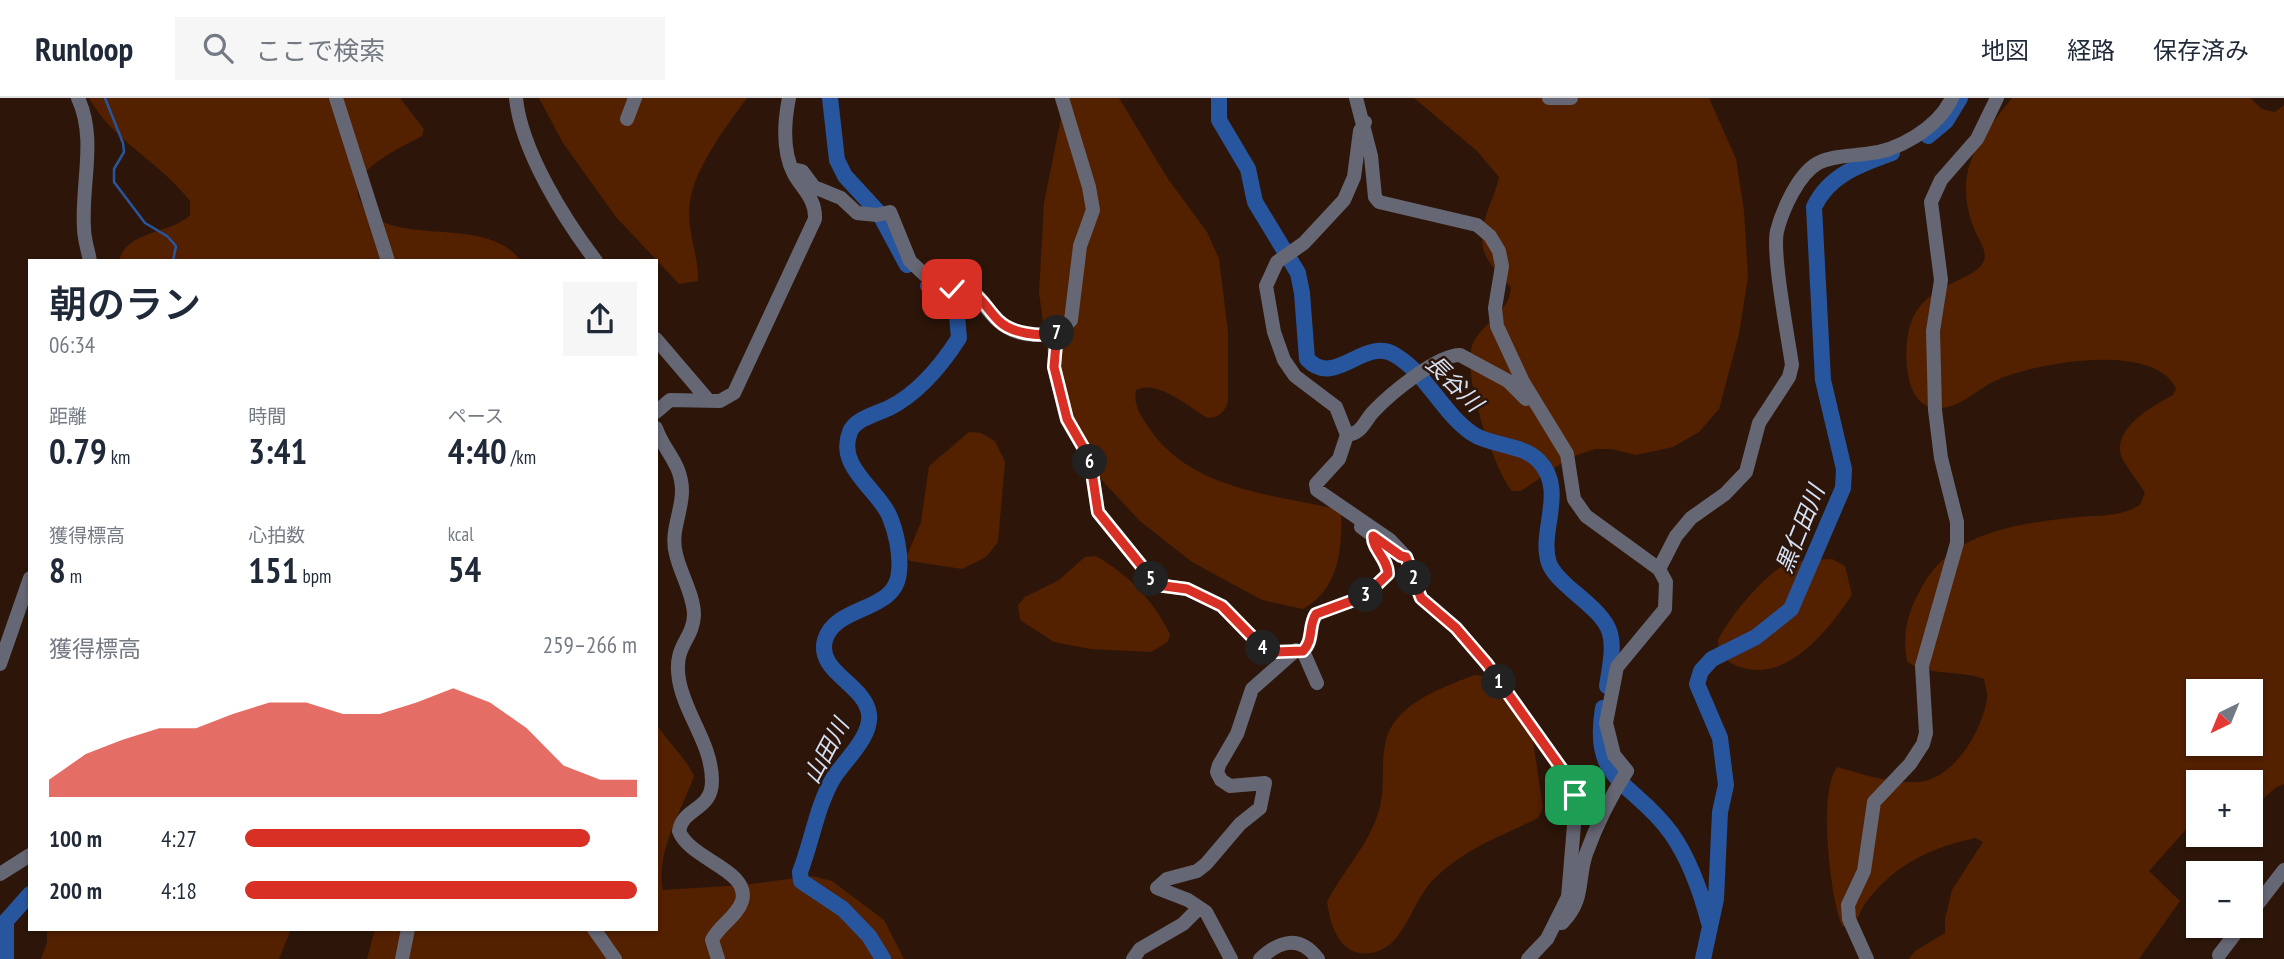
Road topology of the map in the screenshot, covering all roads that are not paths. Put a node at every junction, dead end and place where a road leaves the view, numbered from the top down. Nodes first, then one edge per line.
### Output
1 (78, 98) edge
2 (336, 98) edge
3 (516, 98) edge
4 (635, 98) edge
5 (789, 98) edge
6 (1062, 98) edge
7 (1356, 98) edge
8 (1549, 98) edge
9 (1571, 98) edge
10 (1952, 98) edge
11 (1997, 98) edge
12 (627, 119) dead end
13 (1365, 122) junction
14 (792, 169) junction
15 (90, 259) edge
16 (387, 259) edge
17 (595, 259) edge
18 (1057, 332) junction
19 (658, 341) edge
20 (709, 401) junction
21 (658, 410) edge
22 (1542, 412) junction
23 (658, 432) edge
24 (1347, 436) junction
25 (1326, 498) junction
26 (1373, 536) junction
27 (1406, 557) junction
28 (1659, 569) junction
29 (28, 584) edge
30 (1300, 650) junction
31 (0, 664) edge
32 (1317, 683) dead end
33 (28, 856) edge
34 (2284, 870) edge
35 (0, 874) edge
36 (2263, 897) edge
37 (1199, 908) junction
38 (1555, 926) junction
39 (408, 931) edge
40 (595, 931) edge
41 (2232, 938) edge
42 (2219, 955) dead end
43 (402, 959) edge
44 (615, 959) edge
45 (718, 959) edge
46 (1133, 959) edge
47 (1231, 959) edge
48 (1260, 959) edge
49 (1318, 959) edge
50 (1528, 959) edge
51 (1867, 959) edge

1 - 15 street
2 - 16 street
3 - 17 street
4 - 12 street
5 - 14 street
6 - 18 street
7 - 13 street
8 - 9 street
10 - 28 street
11 - 51 street
13 - 22 street
13 - 24 street
14 - 18 street
14 - 20 street
18 - 30 street
19 - 20 street
20 - 21 street
22 - 24 street
22 - 28 street
23 - 45 street
24 - 25 street
25 - 26 street
25 - 27 street
26 - 27 street
26 - 30 street
27 - 38 street
28 - 38 street
29 - 31 street
30 - 32 street
30 - 37 street
33 - 35 street
34 - 36 street
37 - 46 street
37 - 47 street
38 - 50 street
39 - 43 street
40 - 44 street
41 - 42 street
48 - 49 street

